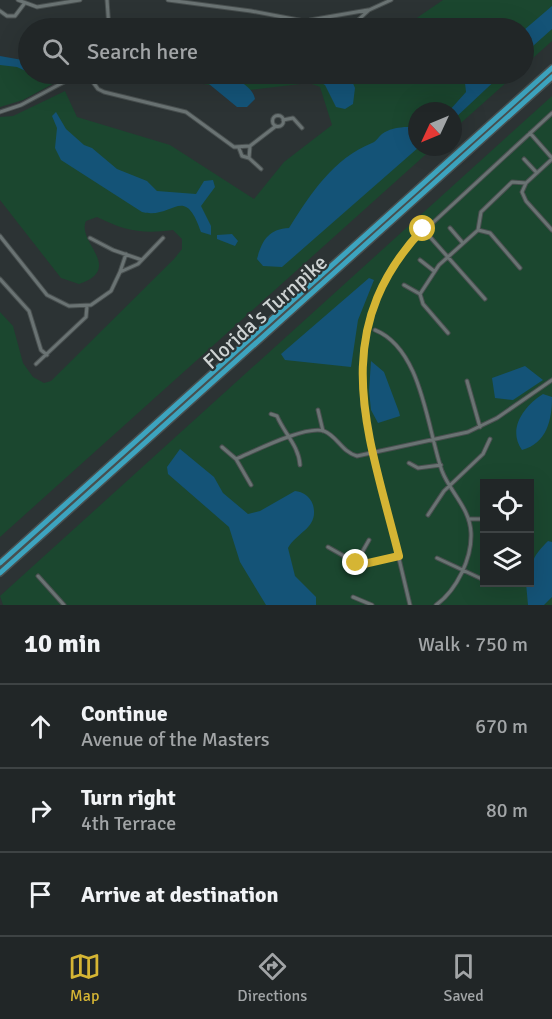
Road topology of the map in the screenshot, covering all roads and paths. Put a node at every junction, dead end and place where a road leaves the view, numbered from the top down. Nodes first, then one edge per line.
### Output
1 (18, 0) edge
2 (80, 0) edge
3 (107, 0) edge
4 (168, 0) edge
5 (391, 0) edge
6 (24, 4) junction
7 (369, 10) junction
8 (0, 11) edge
9 (108, 18) edge
10 (288, 18) edge
11 (325, 18) edge
12 (360, 18) edge
13 (552, 68) edge
14 (552, 77) edge
15 (61, 84) edge
16 (94, 84) edge
17 (0, 112) edge
18 (552, 113) edge
19 (284, 120) junction
20 (276, 126) junction
21 (303, 128) dead end
22 (530, 133) junction
23 (250, 146) junction
24 (239, 148) junction
25 (249, 158) junction
26 (524, 159) dead end
27 (552, 159) edge
28 (261, 169) dead end
29 (537, 173) junction
30 (526, 183) junction
31 (450, 228) dead end
32 (423, 229) junction
33 (478, 230) junction
34 (552, 230) edge
35 (0, 236) edge
36 (90, 238) dead end
37 (163, 238) dead end
38 (462, 242) junction
39 (126, 254) junction
40 (447, 256) junction
41 (142, 260) junction
42 (420, 260) dead end
43 (520, 268) dead end
44 (434, 270) junction
45 (120, 272) junction
46 (0, 279) edge
47 (404, 285) dead end
48 (420, 294) junction
49 (485, 299) dead end
50 (87, 306) junction
51 (375, 330) dead end
52 (448, 333) dead end
53 (47, 355) junction
54 (36, 364) dead end
55 (552, 380) edge
56 (467, 381) dead end
57 (318, 410) dead end
58 (271, 414) dead end
59 (480, 427) junction
60 (323, 431) junction
61 (290, 437) junction
62 (490, 439) dead end
63 (434, 441) junction
64 (222, 447) dead end
65 (374, 454) junction
66 (236, 459) junction
67 (409, 463) dead end
68 (300, 465) dead end
69 (441, 465) junction
70 (251, 485) dead end
71 (450, 487) junction
72 (428, 515) dead end
73 (469, 519) junction
74 (480, 519) edge
75 (369, 540) dead end
76 (328, 547) dead end
77 (399, 556) junction
78 (437, 558) dead end
79 (0, 563) edge
80 (356, 563) junction
81 (463, 570) junction
82 (0, 573) edge
83 (38, 576) dead end
84 (480, 578) edge
85 (353, 597) dead end
86 (64, 605) edge
87 (372, 605) edge
88 (410, 605) edge
89 (436, 605) edge

1 - 6 street
2 - 6 street
3 - 9 street
4 - 10 street
5 - 7 street
6 - 8 street
7 - 11 street
7 - 12 street
13 - 79 highway, Florida's Turnpike
14 - 82 highway, Florida's Turnpike
15 - 17 street
16 - 24 street
18 - 22 street
19 - 20 street
19 - 20 street
19 - 21 street
20 - 23 street
22 - 27 street
22 - 32 street
23 - 24 street
23 - 25 street
24 - 25 street
25 - 28 street
26 - 29 street
27 - 29 street
29 - 30 street
30 - 33 street
30 - 34 street
31 - 38 street
32 - 40 street
32 - 65 street
33 - 38 street
33 - 43 street
35 - 50 street
36 - 39 street
37 - 41 street
38 - 40 street
39 - 41 street
39 - 45 street
40 - 44 street
40 - 49 street
41 - 45 street
42 - 44 street
44 - 48 street
45 - 50 street
46 - 53 street
47 - 48 street
48 - 52 street
50 - 53 street
51 - 63 street
53 - 54 street
55 - 59 street
56 - 59 street
57 - 60 street
58 - 61 street
59 - 63 street
60 - 61 street
60 - 65 street
61 - 66 street
61 - 68 street
62 - 71 street
63 - 65 street
63 - 69 street
64 - 66 street
65 - 77 street
66 - 70 street
67 - 69 street
69 - 71 street
71 - 72 street
71 - 73 street
73 - 74 street
73 - 81 street
75 - 80 street
76 - 80 street
77 - 80 street
77 - 88 street
78 - 81 street
81 - 84 street
81 - 89 street
83 - 86 street
85 - 87 street

